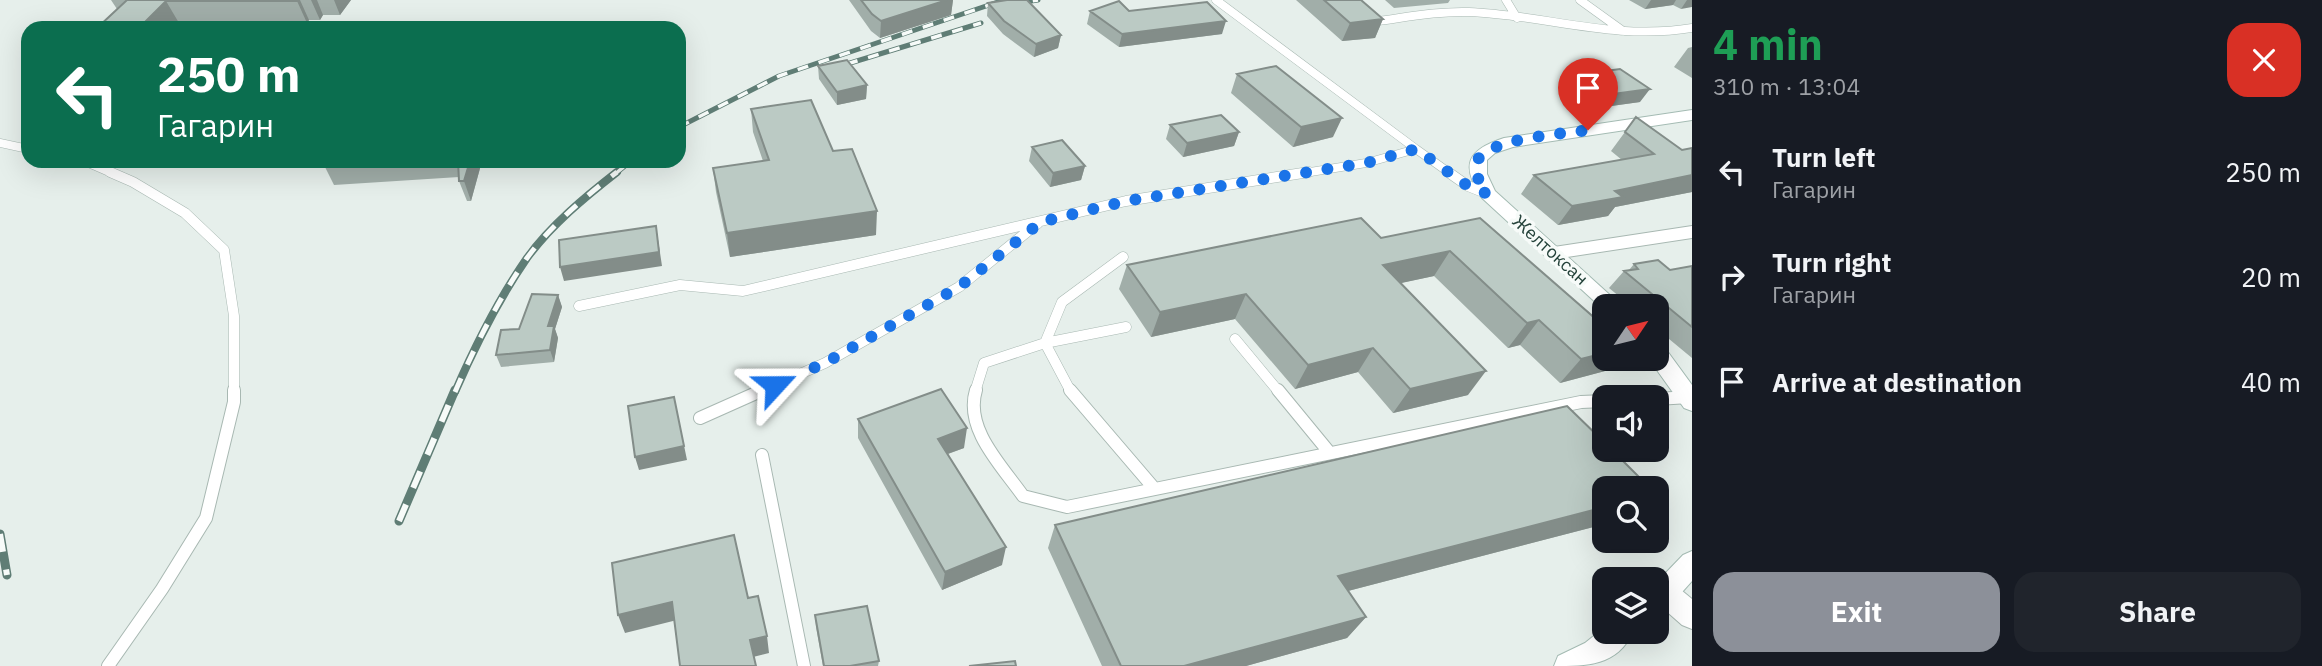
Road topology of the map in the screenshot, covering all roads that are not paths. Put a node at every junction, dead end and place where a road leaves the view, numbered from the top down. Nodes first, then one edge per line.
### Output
1 (1216, 0) edge
2 (1506, 0) edge
3 (1580, 0) edge
4 (1517, 18) junction
5 (1378, 21) edge
6 (1692, 29) edge
7 (1626, 33) junction
8 (1692, 115) edge
9 (0, 143) edge
10 (21, 148) edge
11 (1416, 149) junction
12 (100, 168) edge
13 (1488, 194) junction
14 (1041, 222) junction
15 (1692, 232) edge
16 (1554, 253) junction
17 (1123, 257) dead end
18 (1599, 294) edge
19 (579, 306) dead end
20 (1126, 327) dead end
21 (1235, 339) dead end
22 (1045, 343) junction
23 (1670, 371) edge
24 (1669, 399) edge
25 (1691, 399) edge
26 (1592, 402) edge
27 (700, 418) dead end
28 (1329, 452) junction
29 (762, 455) dead end
30 (1153, 488) junction
31 (1692, 563) edge
32 (1669, 589) edge
33 (1669, 601) edge
34 (1692, 616) edge
35 (1605, 644) edge
36 (108, 666) edge
37 (804, 666) edge
38 (1568, 666) edge

1 - 11 lane
2 - 4 lane
3 - 7 lane
4 - 5 lane
4 - 7 lane
6 - 7 lane
8 - 13 main road
9 - 10 lane
11 - 13 lane
11 - 14 lane
12 - 36 lane
13 - 16 main road, Желтоксан
14 - 19 lane
14 - 27 lane
15 - 16 main road
16 - 18 main road, Желтоксан
17 - 22 lane
20 - 22 lane
21 - 28 lane
22 - 30 lane
22 - 30 lane
23 - 25 main road
24 - 25 lane
26 - 28 lane
28 - 30 lane
29 - 37 lane
31 - 32 main road
33 - 34 main road
35 - 38 main road

